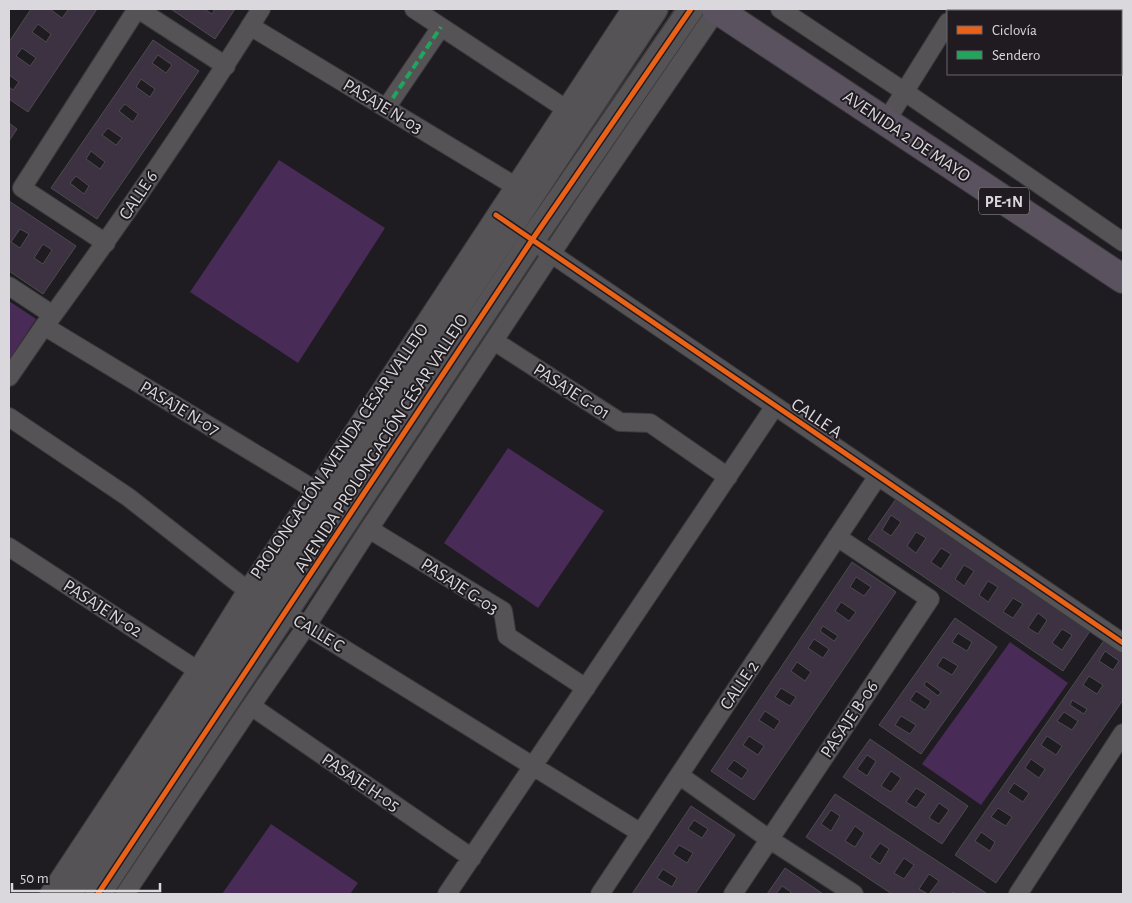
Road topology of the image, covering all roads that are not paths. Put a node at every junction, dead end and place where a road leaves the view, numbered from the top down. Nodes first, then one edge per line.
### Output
1 (137, 9) edge
2 (261, 9) edge
3 (414, 9) edge
4 (631, 9) edge
5 (655, 9) edge
6 (708, 9) edge
7 (780, 9) edge
8 (947, 24) edge
9 (250, 26) junction
10 (440, 27) junction
11 (226, 66) junction
12 (905, 92) junction
13 (386, 108) junction
14 (566, 109) junction
15 (885, 123) junction
16 (516, 186) junction
17 (513, 227) junction
18 (1123, 242) edge
19 (106, 243) junction
20 (552, 254) junction
21 (1123, 280) edge
22 (9, 286) edge
23 (49, 320) junction
24 (494, 341) junction
25 (9, 377) edge
26 (776, 406) junction
27 (9, 417) edge
28 (878, 476) junction
29 (728, 477) junction
30 (315, 490) junction
31 (369, 529) junction
32 (837, 538) junction
33 (9, 547) edge
34 (254, 594) junction
35 (286, 613) junction
36 (307, 625) junction
37 (1123, 643) edge
38 (197, 670) junction
39 (586, 688) junction
40 (250, 706) junction
41 (1123, 733) edge
42 (534, 766) junction
43 (679, 775) junction
44 (641, 833) junction
45 (769, 839) junction
46 (472, 858) junction
47 (49, 894) edge
48 (68, 894) edge
49 (98, 894) edge
50 (125, 894) edge
51 (447, 894) edge
52 (600, 894) edge
53 (733, 894) edge
54 (854, 894) edge
55 (1018, 894) edge

1 - 11 street
1 - 19 street
2 - 9 street, CALLE 6
3 - 10 street
4 - 14 street, PROLONGACIÓN AVENIDA CÉSAR VALLEJO
5 - 17 street, AVENIDA PROLONGACIÓN CÉSAR VALLEJO
6 - 15 highway, AVENIDA 2 DE MAYO / PE-1N
6 - 17 street, AVENIDA PROLONGACIÓN CÉSAR VALLEJO
6 - 20 street, AVENIDA PROLONGACIÓN CÉSAR VALLEJO
7 - 12 street
8 - 12 street
9 - 11 street, CALLE 6
9 - 13 street, PASAJE N-03
10 - 13 street
10 - 14 street
11 - 19 street, CALLE 6
12 - 15 street
12 - 18 street
13 - 16 street, PASAJE N-03
14 - 16 street, PROLONGACIÓN AVENIDA CÉSAR VALLEJO
15 - 21 highway, AVENIDA 2 DE MAYO / PE-1N
16 - 17 street, PROLONGACIÓN AVENIDA CÉSAR VALLEJO
17 - 20 street, CALLE A
17 - 30 street, PROLONGACIÓN AVENIDA CÉSAR VALLEJO
17 - 34 street, AVENIDA PROLONGACIÓN CÉSAR VALLEJO
17 - 35 street, AVENIDA PROLONGACIÓN CÉSAR VALLEJO
19 - 23 street, CALLE 6
20 - 24 street, AVENIDA PROLONGACIÓN CÉSAR VALLEJO
20 - 26 street, CALLE A
22 - 23 street, PASAJE N-07
23 - 25 street, CALLE 6
23 - 30 street, PASAJE N-07
24 - 29 street, PASAJE G-01
24 - 31 street, AVENIDA PROLONGACIÓN CÉSAR VALLEJO
26 - 28 street, CALLE A
26 - 29 street
27 - 34 street, CALLE C
28 - 32 street, CALLE 2
28 - 37 street, CALLE A
29 - 39 street
30 - 34 street, PROLONGACIÓN AVENIDA CÉSAR VALLEJO
31 - 36 street, AVENIDA PROLONGACIÓN CÉSAR VALLEJO
31 - 39 street, PASAJE G-03
32 - 43 street, CALLE 2
32 - 45 street, PASAJE B-06
33 - 38 street, PASAJE N-02
34 - 35 street, CALLE C
34 - 38 street, PROLONGACIÓN AVENIDA CÉSAR VALLEJO
34 - 48 street, AVENIDA PROLONGACIÓN CÉSAR VALLEJO
35 - 36 street, CALLE C
35 - 49 street, AVENIDA PROLONGACIÓN CÉSAR VALLEJO
36 - 40 street, AVENIDA PROLONGACIÓN CÉSAR VALLEJO
36 - 42 street, CALLE C
38 - 47 street, PROLONGACIÓN AVENIDA CÉSAR VALLEJO
39 - 42 street
40 - 46 street, PASAJE H-05
40 - 50 street, AVENIDA PROLONGACIÓN CÉSAR VALLEJO
41 - 55 street
42 - 44 street, CALLE C
42 - 46 street
43 - 44 street, CALLE 2
43 - 45 street
44 - 52 street, CALLE 2
45 - 53 street, PASAJE B-06
45 - 54 street
46 - 51 street

